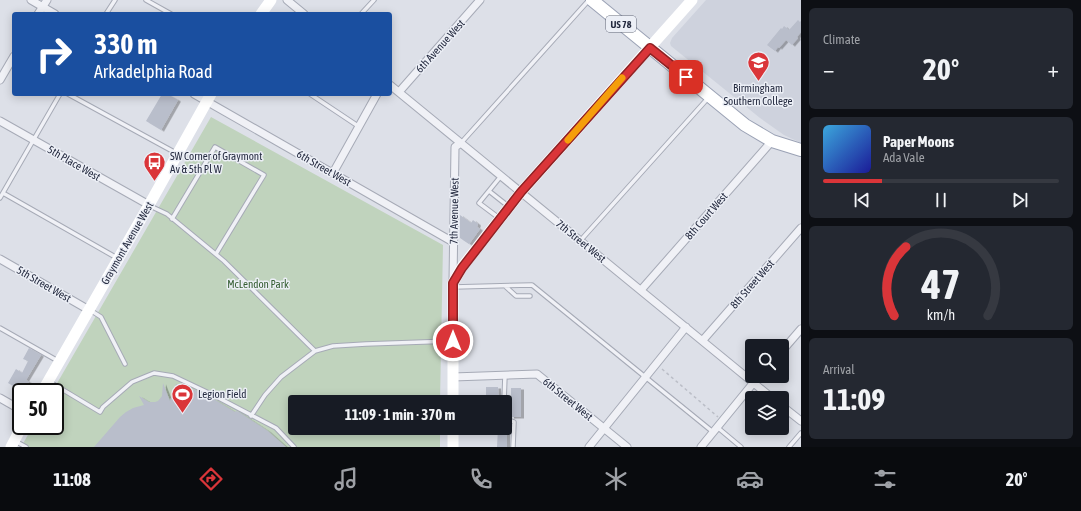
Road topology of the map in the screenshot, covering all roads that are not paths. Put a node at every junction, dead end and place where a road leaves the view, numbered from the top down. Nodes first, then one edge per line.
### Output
1 (31, 0) edge
2 (46, 0) edge
3 (115, 0) edge
4 (146, 0) edge
5 (270, 0) edge
6 (287, 0) edge
7 (374, 0) edge
8 (480, 0) edge
9 (590, 0) edge
10 (692, 0) edge
11 (43, 7) junction
12 (39, 12) edge
13 (52, 12) edge
14 (107, 12) edge
15 (167, 12) edge
16 (262, 12) edge
17 (302, 12) edge
18 (363, 12) edge
19 (650, 48) junction
20 (12, 59) edge
21 (0, 80) edge
22 (392, 87) edge
23 (399, 92) junction
24 (59, 96) edge
25 (72, 96) edge
26 (313, 96) edge
27 (376, 96) edge
28 (709, 96) junction
29 (209, 98) edge
30 (0, 121) edge
31 (358, 126) junction
32 (34, 140) junction
33 (772, 141) junction
34 (461, 143) junction
35 (801, 150) edge
36 (177, 153) junction
37 (333, 173) junction
38 (501, 176) junction
39 (489, 191) junction
40 (521, 192) junction
41 (3, 193) junction
42 (0, 198) edge
43 (149, 205) junction
44 (509, 207) junction
45 (172, 219) junction
46 (500, 219) junction
47 (801, 228) edge
48 (580, 241) junction
49 (453, 242) junction
50 (216, 254) junction
51 (0, 258) edge
52 (118, 259) junction
53 (453, 285) junction
54 (505, 286) junction
55 (641, 290) junction
56 (530, 296) dead end
57 (89, 310) junction
58 (686, 327) junction
59 (0, 328) edge
60 (801, 329) edge
61 (703, 340) junction
62 (453, 341) junction
63 (789, 343) edge
64 (315, 352) junction
65 (59, 362) junction
66 (125, 364) dead end
67 (505, 375) junction
68 (745, 375) edge
69 (453, 377) junction
70 (646, 377) junction
71 (48, 381) joint
72 (754, 383) joint
73 (764, 391) edge
74 (453, 395) edge
75 (504, 395) edge
76 (0, 398) edge
77 (12, 405) edge
78 (789, 412) edge
79 (251, 416) junction
80 (801, 421) edge
81 (512, 422) edge
82 (604, 428) junction
83 (715, 429) junction
84 (801, 433) edge
85 (17, 435) edge
86 (453, 435) edge
87 (12, 444) edge
88 (26, 447) edge
89 (294, 447) edge
90 (452, 447) edge
91 (513, 447) edge
92 (589, 447) edge
93 (627, 447) edge
94 (701, 447) edge
95 (741, 447) edge
96 (789, 447) edge

1 - 11 street
2 - 11 street
3 - 14 lane
4 - 15 lane
5 - 16 main road
6 - 17 street
7 - 18 lane
8 - 23 street, 6th Avenue West
9 - 19 main road, US 78
9 - 34 lane
10 - 19 main road
11 - 12 street
11 - 13 street
19 - 28 main road, US 78
19 - 40 main road
20 - 21 street
22 - 23 street, 7th Street West
23 - 34 street, 7th Street West
24 - 32 lane
25 - 36 lane
26 - 31 lane
27 - 31 street
28 - 33 main road, US 78
28 - 48 lane
29 - 36 main road, Graymont Avenue West
29 - 37 street, 6th Street West
30 - 32 street, 5th Place West
31 - 37 street
32 - 41 lane
32 - 43 street, 5th Place West
33 - 35 main road, US 78
33 - 55 street, 8th Court West
34 - 38 street, 7th Street West
34 - 49 street, 7th Avenue West
36 - 43 main road, Graymont Avenue West
37 - 49 street, 6th Street West
38 - 39 lane
38 - 40 street, 7th Street West
39 - 44 lane
39 - 46 lane
40 - 44 main road
40 - 48 street, 7th Street West
41 - 42 lane
41 - 52 lane
43 - 45 lane
43 - 52 main road, Graymont Avenue West
44 - 46 main road
45 - 50 lane
45 - 50 lane
46 - 53 main road
47 - 61 street, 8th Street West
48 - 55 street, 7th Street West
49 - 53 street, 7th Avenue West
50 - 64 lane
51 - 57 street, 5th Street West
52 - 57 main road, Graymont Avenue West
53 - 54 lane
53 - 62 main road
54 - 56 lane
54 - 70 lane
55 - 58 street, 7th Street West
57 - 65 main road, Graymont Avenue West
57 - 66 lane
58 - 61 street, 7th Street West
58 - 70 street
59 - 65 lane
60 - 63 street
61 - 68 street, 7th Street West
62 - 64 lane
62 - 69 main road
64 - 79 lane
65 - 71 main road, Graymont Avenue West
67 - 69 street, 6th Street West
67 - 75 lane
67 - 82 street, 6th Street West
69 - 74 main road
70 - 82 street
70 - 83 lane
71 - 79 lane
72 - 73 street, 7th Street West
72 - 83 street
76 - 77 street
78 - 80 street
79 - 89 lane
81 - 91 lane
82 - 92 street
82 - 93 street, 6th Street West
83 - 94 street
83 - 95 lane
84 - 96 lane
85 - 87 main road
86 - 90 main road
87 - 88 lane

